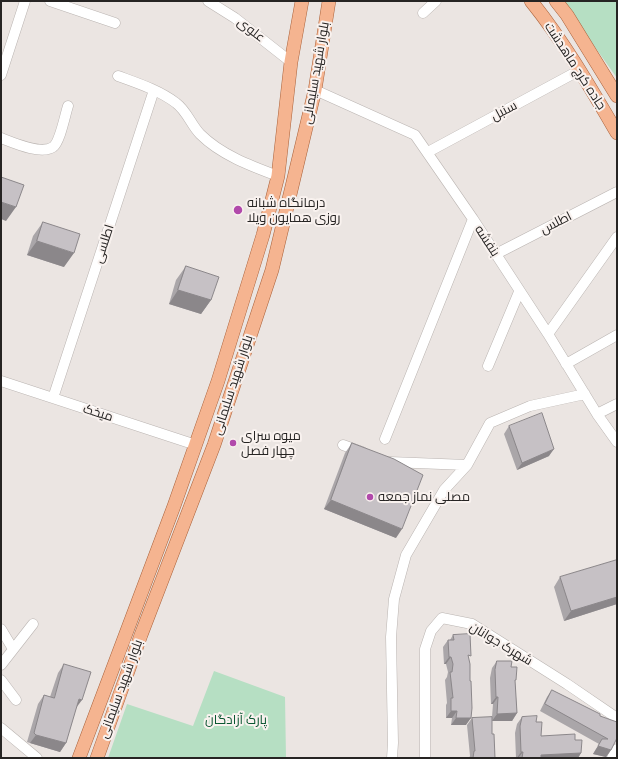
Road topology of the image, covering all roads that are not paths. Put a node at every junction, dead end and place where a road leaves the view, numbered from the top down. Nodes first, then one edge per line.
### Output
1 (25, 1) edge
2 (50, 1) edge
3 (208, 1) edge
4 (302, 1) edge
5 (329, 1) edge
6 (436, 1) edge
7 (531, 1) edge
8 (556, 1) edge
9 (423, 13) dead end
10 (114, 23) dead end
11 (291, 62) junction
12 (580, 70) junction
13 (1, 75) edge
14 (118, 76) dead end
15 (154, 90) junction
16 (315, 90) junction
17 (617, 96) edge
18 (68, 106) dead end
19 (617, 133) edge
20 (1, 138) edge
21 (428, 152) junction
22 (278, 176) junction
23 (617, 192) edge
24 (473, 219) junction
25 (617, 237) edge
26 (496, 254) junction
27 (519, 292) junction
28 (548, 334) junction
29 (617, 334) edge
30 (566, 364) junction
31 (488, 366) dead end
32 (1, 380) edge
33 (585, 394) junction
34 (53, 398) junction
35 (617, 404) edge
36 (597, 414) junction
37 (385, 439) dead end
38 (617, 442) edge
39 (196, 445) junction
40 (343, 445) dead end
41 (467, 465) junction
42 (32, 624) dead end
43 (1, 629) edge
44 (13, 649) junction
45 (1, 665) edge
46 (1, 680) edge
47 (16, 700) dead end
48 (617, 718) edge
49 (1, 728) edge
50 (36, 758) edge
51 (79, 758) edge
52 (97, 758) edge
53 (392, 758) edge
54 (425, 758) edge

1 - 13 street
2 - 10 street
3 - 11 street, علوی
4 - 11 main road, بلوار شهید سلیمانی
5 - 16 main road, بلوار شهید سلیمانی
6 - 9 street
7 - 12 main road, جاده کرج ماهدشت
8 - 17 main road, جاده کرج ماهدشت
11 - 22 main road, بلوار شهید سلیمانی
12 - 19 main road, جاده کرج ماهدشت
12 - 21 street, سنبل
14 - 15 street
15 - 22 street
15 - 34 street, اطلسی
16 - 21 street, بنفشه
16 - 52 main road, بلوار شهید سلیمانی
18 - 20 street
21 - 24 street, بنفشه
22 - 39 main road, بلوار شهید سلیمانی
23 - 26 street, اطلس
24 - 26 street, بنفشه
24 - 37 street
25 - 28 street
26 - 27 street, بنفشه
27 - 28 street, بنفشه
27 - 31 street
28 - 30 street, بنفشه
29 - 30 street
30 - 33 street, بنفشه
32 - 34 street, میخک
33 - 36 street, بنفشه
33 - 41 street
34 - 39 street, میخک
35 - 36 street
36 - 38 street, بنفشه
39 - 51 main road, بلوار شهید سلیمانی
40 - 41 street
41 - 53 street
42 - 44 street
43 - 44 street
44 - 45 street
46 - 47 street
48 - 54 street, شهرک جوانان
49 - 50 street

